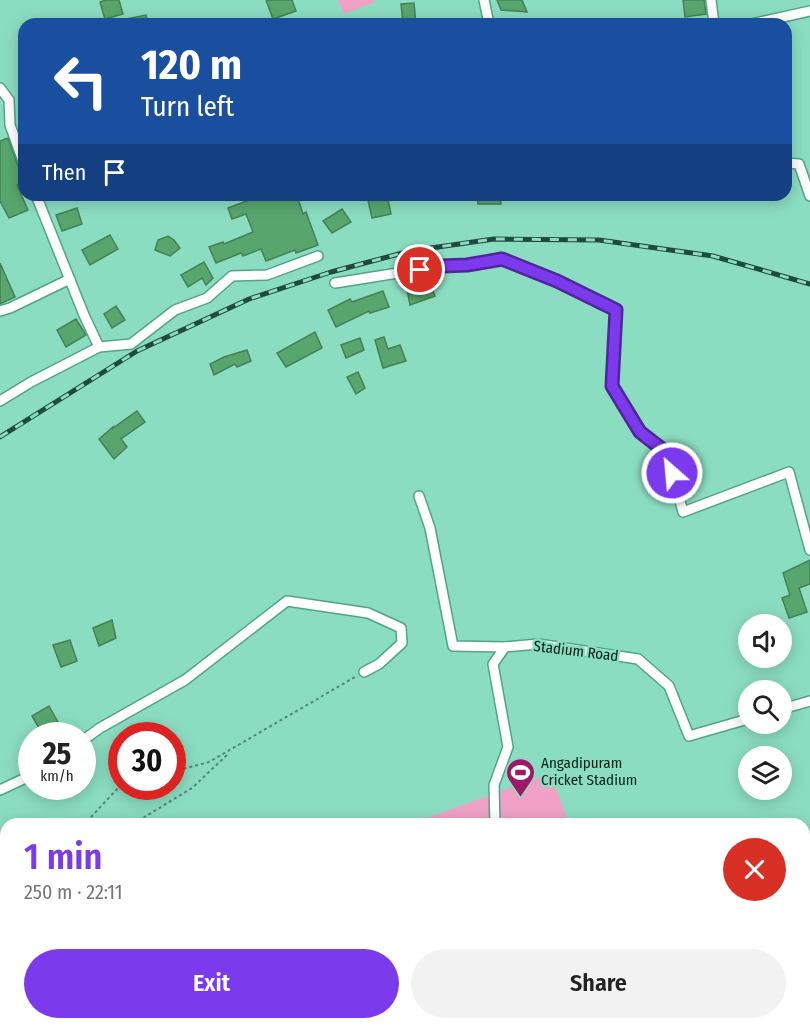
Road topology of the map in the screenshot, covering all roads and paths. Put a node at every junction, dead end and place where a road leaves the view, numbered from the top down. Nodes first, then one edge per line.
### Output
1 (484, 0) edge
2 (711, 0) edge
3 (810, 11) edge
4 (488, 18) edge
5 (713, 18) edge
6 (779, 18) edge
7 (0, 88) edge
8 (18, 147) edge
9 (792, 163) edge
10 (810, 196) edge
11 (38, 201) edge
12 (318, 256) dead end
13 (69, 279) junction
14 (335, 283) dead end
15 (0, 311) edge
16 (99, 347) junction
17 (0, 400) edge
18 (419, 496) dead end
19 (810, 550) edge
20 (505, 647) junction
21 (364, 672) joint
22 (810, 701) edge
23 (792, 706) edge
24 (738, 722) edge
25 (96, 731) edge
26 (233, 748) junction
27 (186, 768) edge
28 (18, 782) edge
29 (0, 790) edge
30 (108, 799) edge
31 (91, 818) edge
32 (145, 818) edge
33 (495, 818) edge

1 - 4 street
2 - 5 street
3 - 6 street
7 - 8 street
9 - 10 street
11 - 13 street
12 - 16 street
13 - 15 street
13 - 16 street
14 - 19 street
16 - 17 street
18 - 20 street
20 - 24 street, Stadium Road
20 - 33 street
21 - 25 street
21 - 26 path
22 - 23 street
26 - 27 path
26 - 32 path
28 - 29 street
30 - 31 path

